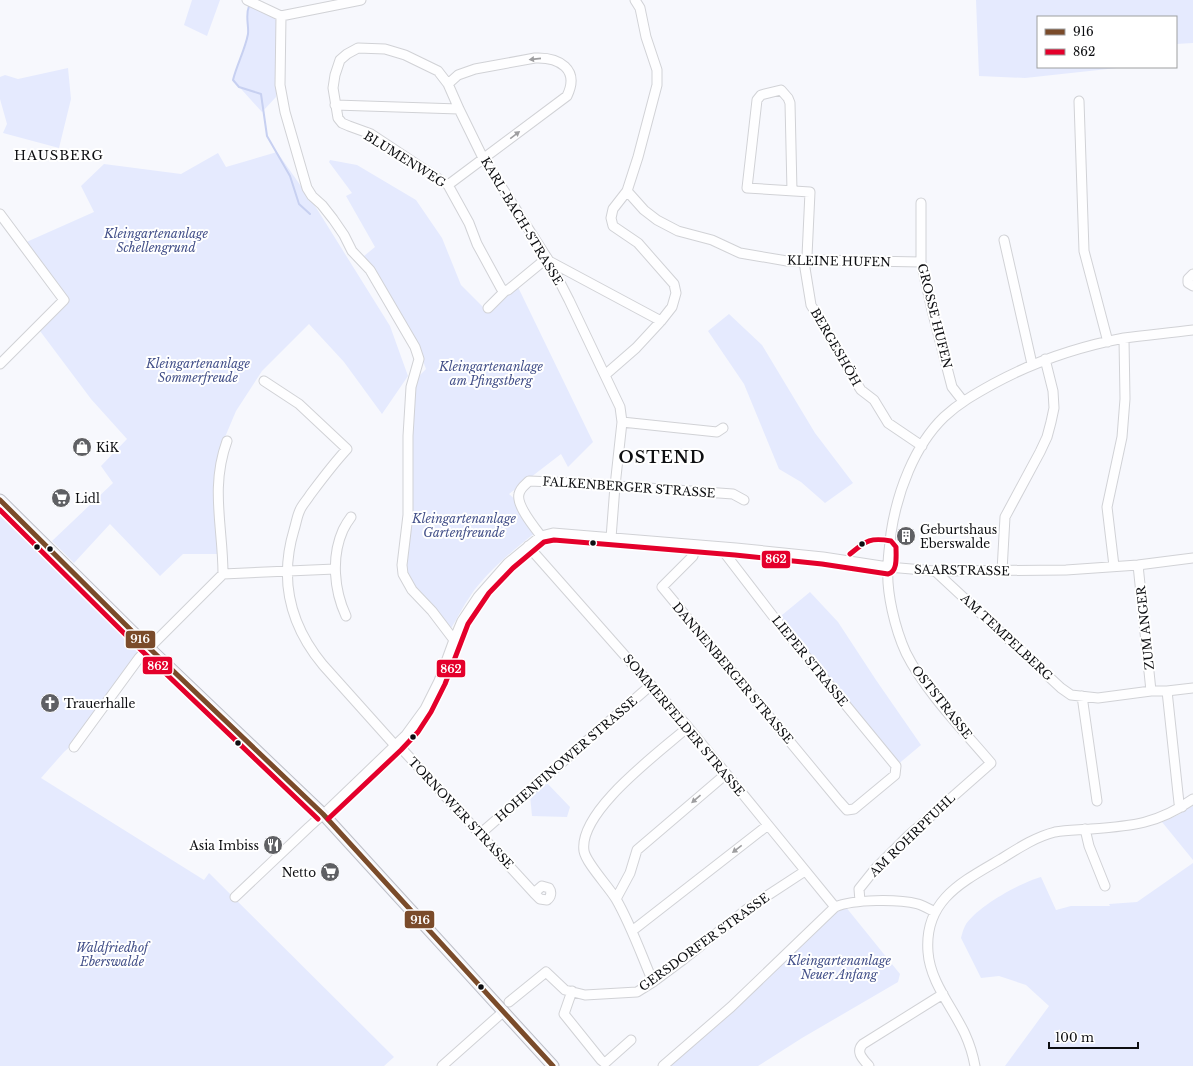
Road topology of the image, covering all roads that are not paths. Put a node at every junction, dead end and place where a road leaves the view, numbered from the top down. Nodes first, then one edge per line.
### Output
1 (247, 0) edge
2 (361, 0) edge
3 (635, 0) edge
4 (282, 16) junction
5 (335, 75) joint
6 (448, 84) junction
7 (1079, 101) dead end
8 (335, 105) junction
9 (458, 109) junction
10 (483, 158) junction
11 (448, 185) junction
12 (627, 192) junction
13 (792, 192) junction
14 (921, 203) dead end
15 (0, 214) edge
16 (1004, 240) dead end
17 (548, 260) junction
18 (804, 262) junction
19 (921, 262) junction
20 (1193, 274) edge
21 (1193, 286) edge
22 (505, 291) junction
23 (488, 308) dead end
24 (661, 321) junction
25 (1193, 330) edge
26 (1124, 338) junction
27 (1108, 342) junction
28 (1046, 359) junction
29 (0, 364) edge
30 (1032, 364) junction
31 (605, 375) junction
32 (264, 380) dead end
33 (963, 401) junction
34 (622, 422) junction
35 (723, 428) dead end
36 (227, 441) dead end
37 (922, 446) junction
38 (615, 486) junction
39 (0, 500) edge
40 (744, 500) dead end
41 (351, 517) dead end
42 (541, 536) junction
43 (611, 538) junction
44 (695, 545) junction
45 (528, 546) junction
46 (720, 547) junction
47 (1193, 558) edge
48 (1138, 564) junction
49 (1114, 566) junction
50 (888, 567) junction
51 (336, 568) junction
52 (286, 571) junction
53 (935, 571) junction
54 (1002, 571) junction
55 (223, 574) junction
56 (346, 616) dead end
57 (454, 640) junction
58 (148, 647) junction
59 (652, 685) junction
60 (1193, 688) edge
61 (1151, 691) junction
62 (1167, 691) junction
63 (1082, 696) junction
64 (688, 728) junction
65 (396, 745) junction
66 (74, 747) dead end
67 (991, 763) joint
68 (726, 774) junction
69 (895, 775) joint
70 (1193, 799) edge
71 (1097, 801) dead end
72 (1182, 807) junction
73 (323, 814) junction
74 (768, 825) junction
75 (1085, 829) junction
76 (480, 834) junction
77 (805, 871) junction
78 (1105, 886) dead end
79 (534, 893) dead end
80 (235, 897) dead end
81 (616, 899) junction
82 (860, 901) junction
83 (835, 907) junction
84 (935, 912) junction
85 (632, 931) junction
86 (653, 982) junction
87 (572, 991) junction
88 (943, 994) junction
89 (506, 1007) junction
90 (631, 1040) dead end
91 (442, 1066) edge
92 (552, 1066) edge
93 (663, 1066) edge
94 (869, 1066) edge
95 (975, 1066) edge

1 - 4 street
2 - 4 street
3 - 12 street
4 - 57 street
5 - 6 street, KARL-BACH-STRASSE
5 - 8 street, BLUMENWEG
6 - 9 street, KARL-BACH-STRASSE
10 -> 6 street
7 - 27 street
8 - 9 street
8 - 11 street, BLUMENWEG
9 - 10 street, KARL-BACH-STRASSE
10 - 11 street
10 - 17 street, KARL-BACH-STRASSE
11 - 22 street, BLUMENWEG
12 - 18 street, KLEINE HUFEN
12 - 24 street
13 - 13 street, BERGESHÖH
13 - 18 street, BERGESHÖH
14 - 19 street, GROSSE HUFEN
15 - 29 street
16 - 30 street
17 - 22 street
17 - 24 street
17 - 31 street, KARL-BACH-STRASSE
18 - 19 street, KLEINE HUFEN
18 - 37 street, BERGESHÖH
19 - 33 street, GROSSE HUFEN
20 - 21 street
22 - 23 street
24 - 31 street
25 - 26 street, OSTSTRASSE
26 - 27 street, OSTSTRASSE
26 - 49 street
27 - 28 street, OSTSTRASSE
28 - 30 street, OSTSTRASSE
28 - 54 street
30 - 33 street, OSTSTRASSE
31 - 34 street, KARL-BACH-STRASSE
32 - 52 street, TORNOWER STRASSE
33 - 37 street, OSTSTRASSE
34 - 35 street
34 - 38 street, KARL-BACH-STRASSE
36 - 55 street
37 - 50 street, OSTSTRASSE
38 - 40 street, FALKENBERGER STRASSE
38 - 42 street, FALKENBERGER STRASSE
38 - 43 street, KARL-BACH-STRASSE
39 - 58 main road
41 - 51 street
42 - 43 street, SAARSTRASSE
42 - 45 street
43 - 44 street, SAARSTRASSE
44 - 46 street, SAARSTRASSE
44 - 69 street, DANNENBERGER STRASSE
45 - 57 street
45 - 59 street, SOMMERFELDER STRASSE
46 - 50 street, SAARSTRASSE
46 - 69 street, LIEPER STRASSE
47 - 48 street, SAARSTRASSE
48 - 49 street, SAARSTRASSE
48 - 61 street, ZUM ANGER
49 - 54 street, SAARSTRASSE
50 - 53 street, SAARSTRASSE
50 - 67 street, OSTSTRASSE
51 - 52 street
51 - 56 street
52 - 55 street
52 - 65 street, TORNOWER STRASSE
53 - 54 street, SAARSTRASSE
53 - 63 street, AM TEMPELBERG
55 - 58 street
57 - 65 street
58 - 66 street
58 - 73 main road
59 - 64 street, SOMMERFELDER STRASSE
59 - 76 street, HOHENFINOWER STRASSE
60 - 62 street, AM TEMPELBERG
61 - 62 street, AM TEMPELBERG
61 - 63 street, AM TEMPELBERG
62 - 72 street
63 - 71 street
64 - 68 street, SOMMERFELDER STRASSE
64 - 81 street
65 - 73 street
65 - 76 street, TORNOWER STRASSE
67 - 82 street, AM ROHRPFUHL
68 - 74 street, SOMMERFELDER STRASSE
68 -> 81 street
70 - 72 street
72 - 75 street
73 - 80 street
73 - 89 main road
74 - 77 street, SOMMERFELDER STRASSE
74 -> 85 street
75 - 78 street
75 - 84 street
76 - 79 street, TORNOWER STRASSE
77 - 83 street, SOMMERFELDER STRASSE
77 - 86 street, GERSDORFER STRASSE
81 - 85 street
82 - 83 street
82 - 84 street
83 - 93 street
84 - 88 street
85 - 86 street
86 - 87 street, GERSDORFER STRASSE
87 - 89 street, GERSDORFER STRASSE
87 - 90 street
88 - 94 street
88 - 95 street
89 - 91 street
89 - 92 main road

